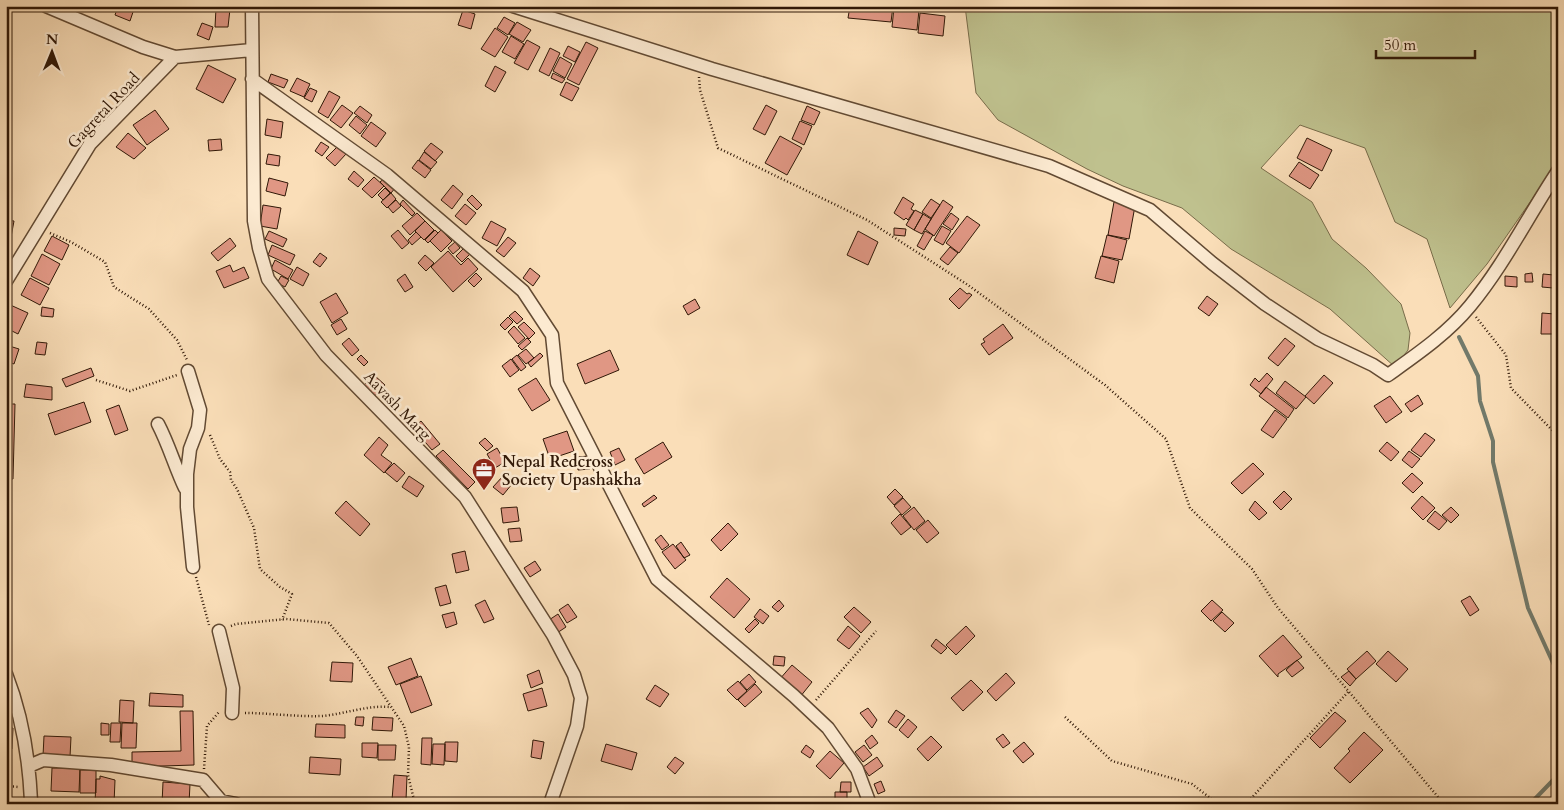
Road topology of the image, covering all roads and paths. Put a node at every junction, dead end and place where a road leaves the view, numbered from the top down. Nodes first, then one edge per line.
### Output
1 (46, 6) edge
2 (252, 6) edge
3 (514, 6) edge
4 (252, 50) junction
5 (176, 58) junction
6 (697, 63) junction
7 (252, 79) junction
8 (1558, 172) edge
9 (40, 229) junction
10 (6, 281) edge
11 (1469, 308) junction
12 (188, 371) junction
13 (96, 380) dead end
14 (158, 424) dead end
15 (209, 433) dead end
16 (1558, 444) edge
17 (187, 491) junction
18 (193, 567) joint
19 (282, 620) junction
20 (219, 631) junction
21 (876, 631) dead end
22 (6, 674) edge
23 (1348, 692) junction
24 (390, 707) junction
25 (808, 709) junction
26 (232, 713) junction
27 (1065, 717) dead end
28 (30, 766) junction
29 (203, 780) junction
30 (34, 804) edge
31 (236, 804) edge
32 (415, 804) edge
33 (550, 804) edge
34 (870, 804) edge
35 (1218, 804) edge
36 (1246, 804) edge
37 (1444, 804) edge

1 - 5 street
2 - 4 street, Aavash Marg
3 - 6 street
4 - 5 street
4 - 7 street, Aavash Marg
5 - 9 street, Gagretal Road
6 - 11 street
6 - 23 path
7 - 25 street
7 - 33 street, Aavash Marg
8 - 11 street
9 - 10 street, Gagretal Road
9 - 12 path
11 - 16 path
12 - 13 path
12 - 17 street
14 - 17 street
15 - 19 path
17 - 18 street
18 - 20 path
19 - 20 path
19 - 24 path
20 - 26 street
21 - 25 path
22 - 28 street
23 - 36 path
23 - 37 path
24 - 26 path
24 - 32 path
25 - 34 street
26 - 29 path
27 - 35 path
28 - 29 street
28 - 30 street
29 - 31 street

